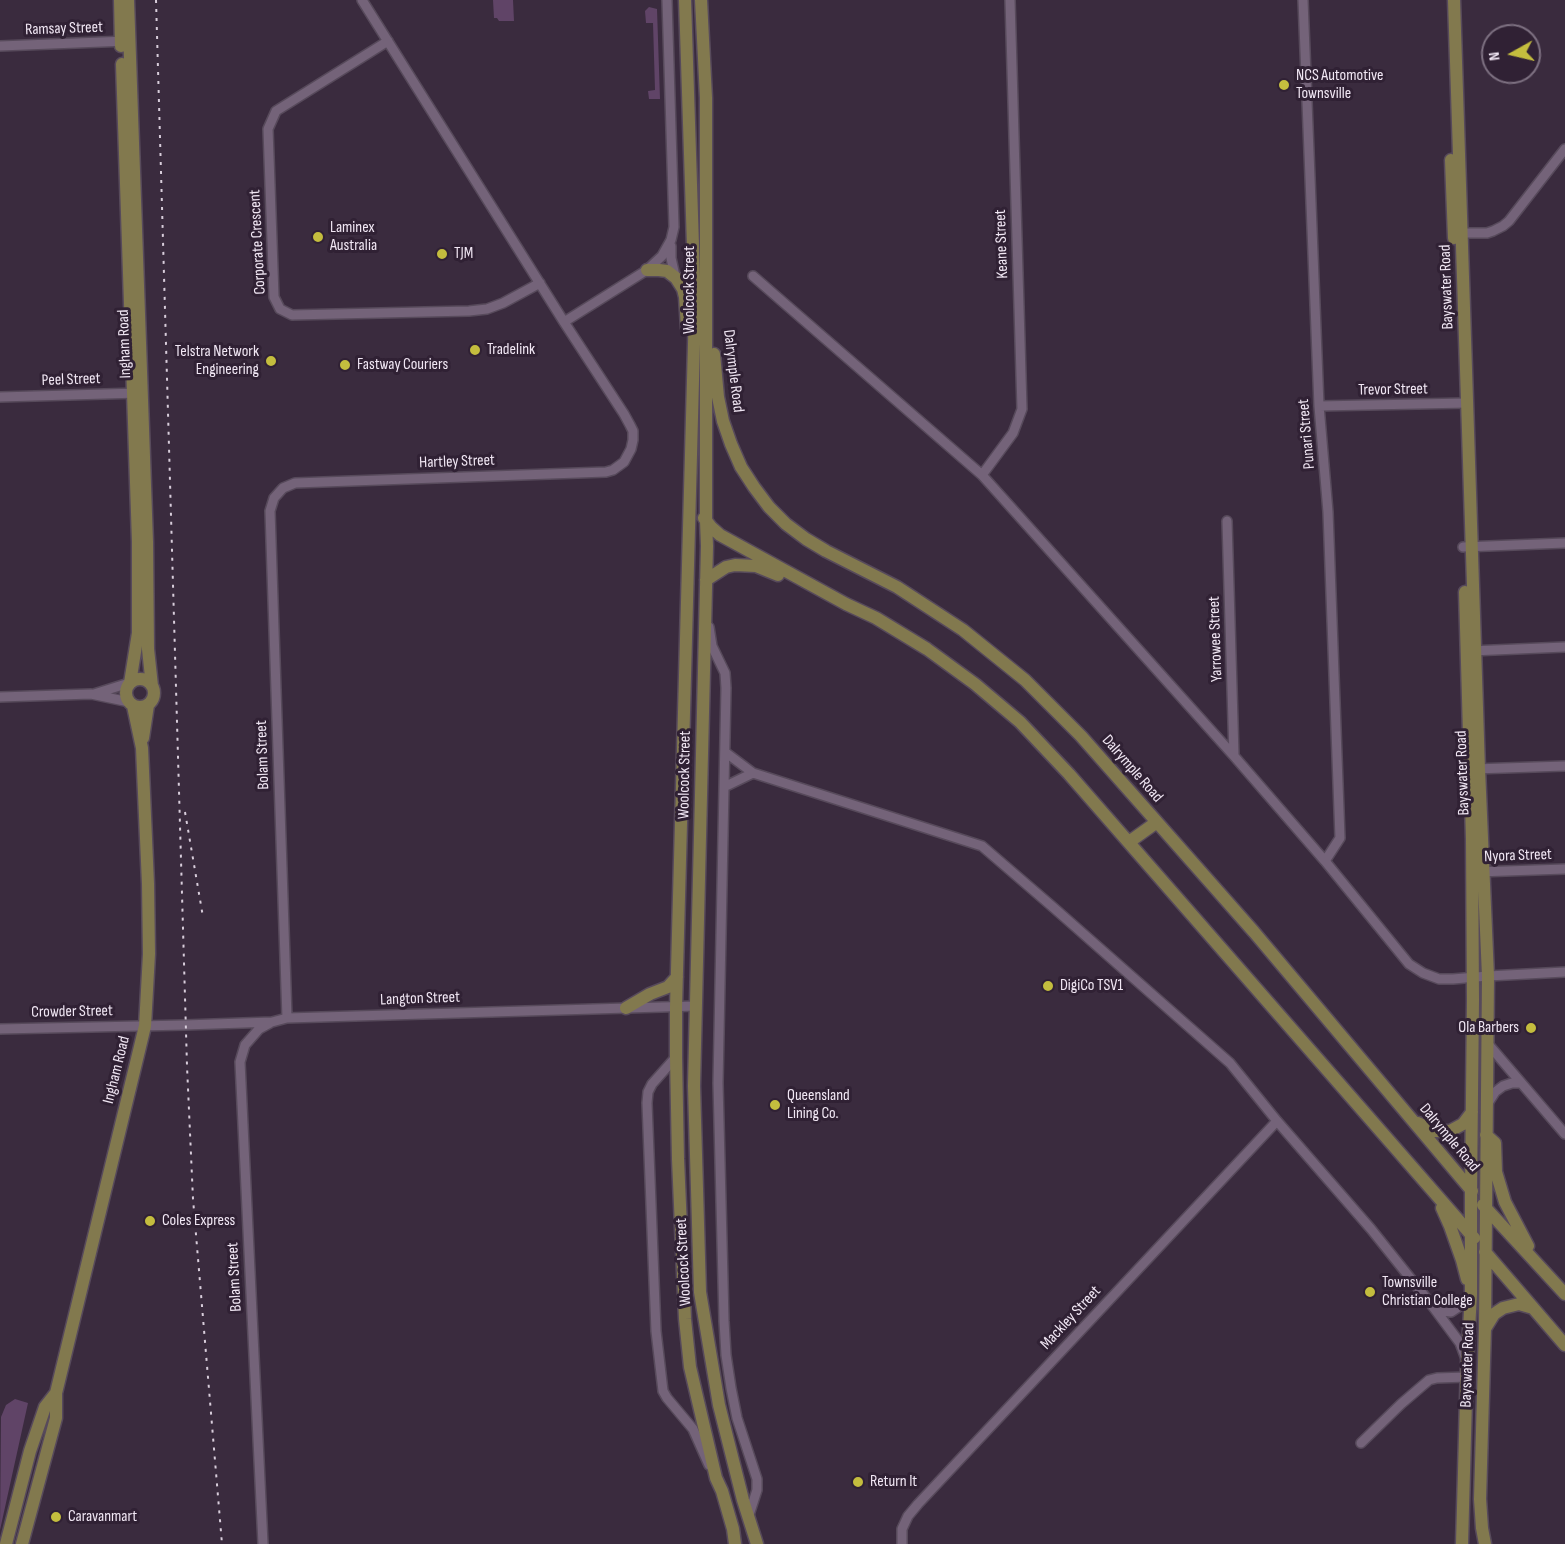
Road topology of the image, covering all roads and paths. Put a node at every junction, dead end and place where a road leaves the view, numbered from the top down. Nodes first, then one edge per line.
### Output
1 (120, 0) edge
2 (128, 0) edge
3 (363, 0) edge
4 (667, 0) edge
5 (685, 0) edge
6 (701, 0) edge
7 (1010, 0) edge
8 (1303, 0) edge
9 (1446, 0) edge
10 (1454, 0) edge
11 (125, 42) junction
12 (388, 42) junction
13 (0, 45) edge
14 (1565, 149) edge
15 (1458, 233) junction
16 (671, 240) junction
17 (647, 270) junction
18 (675, 276) junction
19 (753, 276) dead end
20 (540, 283) junction
21 (707, 287) junction
22 (564, 322) junction
23 (693, 386) junction
24 (138, 393) junction
25 (0, 397) edge
26 (1463, 403) junction
27 (1319, 406) junction
28 (982, 475) junction
29 (706, 488) junction
30 (690, 491) junction
31 (277, 492) joint
32 (706, 520) junction
33 (1227, 521) dead end
34 (1565, 543) edge
35 (1467, 547) junction
36 (706, 580) junction
37 (705, 601) junction
38 (846, 604) junction
39 (1565, 647) edge
40 (1471, 651) junction
41 (130, 683) junction
42 (152, 686) junction
43 (91, 694) junction
44 (0, 697) edge
45 (131, 704) junction
46 (148, 705) junction
47 (142, 748) junction
48 (725, 752) junction
49 (1234, 756) junction
50 (1565, 766) edge
51 (1475, 769) junction
52 (753, 773) junction
53 (724, 787) junction
54 (1157, 822) junction
55 (1129, 842) junction
56 (1325, 861) junction
57 (1565, 869) edge
58 (1478, 872) junction
59 (1565, 972) edge
60 (1488, 976) junction
61 (678, 977) junction
62 (1473, 977) junction
63 (696, 1006) junction
64 (676, 1007) junction
65 (626, 1008) junction
66 (287, 1018) junction
67 (272, 1022) junction
68 (145, 1026) junction
69 (0, 1029) edge
70 (1488, 1044) junction
71 (676, 1057) junction
72 (1521, 1083) junction
73 (1488, 1103) junction
74 (1472, 1111) junction
75 (1277, 1121) junction
76 (1414, 1122) junction
77 (1565, 1134) edge
78 (1486, 1135) junction
79 (1471, 1190) junction
80 (1435, 1194) junction
81 (1485, 1207) junction
82 (1472, 1219) junction
83 (1472, 1236) junction
84 (1486, 1252) junction
85 (1539, 1265) junction
86 (1565, 1294) edge
87 (1471, 1295) junction
88 (1431, 1304) junction
89 (1534, 1309) junction
90 (1485, 1328) junction
91 (1565, 1345) edge
92 (1467, 1363) junction
93 (1467, 1377) junction
94 (56, 1393) junction
95 (1361, 1443) dead end
96 (716, 1478) junction
97 (748, 1518) junction
98 (6, 1544) edge
99 (22, 1544) edge
100 (263, 1544) edge
101 (735, 1544) edge
102 (757, 1544) edge
103 (902, 1544) edge
104 (1462, 1544) edge
105 (1485, 1544) edge

1 - 11 main road, Ingham Road
2 - 11 main road, Ingham Road
3 - 12 street
4 - 16 street
5 - 23 main road, Woolcock Street
6 - 21 main road, Woolcock Street
7 - 28 street, Keane Street
8 - 27 street, Punari Street
9 - 15 main road, Bayswater Road
10 - 15 main road, Bayswater Road
11 - 13 street, Ramsay Street
11 - 24 main road, Ingham Road
12 - 20 street
12 - 20 street, Corporate Crescent
14 - 15 street
15 - 26 main road, Bayswater Road
16 - 17 street
16 - 18 street
17 - 18 main road
17 - 22 street
18 - 23 main road
19 - 28 street
20 - 22 street
21 - 29 main road, Woolcock Street
21 - 54 main road, Dalrymple Road
22 - 31 street, Hartley Street
23 - 30 main road, Woolcock Street
24 - 25 street, Peel Street
24 - 41 main road, Ingham Road
24 - 42 main road, Ingham Road
26 - 27 street, Trevor Street
26 - 35 main road, Bayswater Road
27 - 56 street, Punari Street
28 - 49 street
29 - 30 main road
29 - 32 main road, Woolcock Street
30 - 32 main road
30 - 61 main road, Woolcock Street
31 - 66 street, Bolam Street
32 - 36 main road, Woolcock Street
32 - 38 main road
33 - 49 street, Yarrowee Street
34 - 35 street
35 - 40 main road, Bayswater Road
36 - 37 main road, Woolcock Street
36 - 38 main road
37 - 48 street
37 - 63 main road, Woolcock Street
38 - 55 main road
39 - 40 street
40 - 51 main road, Bayswater Road
41 - 42 main road
41 - 43 street
41 - 45 main road
42 - 46 main road
43 - 44 street
43 - 45 street
45 - 46 main road
45 - 47 main road, Ingham Road
46 - 47 main road, Ingham Road
47 - 68 main road, Ingham Road
48 - 52 street
48 - 53 street
49 - 56 street
50 - 51 street
51 - 58 main road, Bayswater Road
52 - 53 street
52 - 75 street
53 - 97 street
54 - 55 main road
54 - 76 main road, Dalrymple Road
55 - 80 main road
56 - 62 street
57 - 58 street, Nyora Street
58 - 60 main road, Bayswater Road
58 - 62 main road, Bayswater Road
59 - 60 street
60 - 62 street
60 - 70 main road, Bayswater Road
61 - 64 main road, Woolcock Street
61 - 65 main road
62 - 74 main road, Bayswater Road
63 - 64 street, Langton Street
63 - 97 main road, Woolcock Street
64 - 65 street, Langton Street
64 - 71 main road, Woolcock Street
65 - 66 street, Langton Street
66 - 67 street, Langton Street
67 - 68 street, Langton Street
67 - 100 street, Bolam Street
68 - 69 street, Crowder Street
68 - 94 main road, Ingham Road
70 - 72 street
70 - 73 main road, Bayswater Road
71 - 96 main road, Woolcock Street
71 - 96 street
72 - 73 street
72 - 77 street
73 - 78 main road, Bayswater Road
74 - 76 main road
74 - 79 main road, Bayswater Road
75 - 88 street
75 - 103 street, Mackley Street
76 - 79 main road, Dalrymple Road
78 - 81 main road, Bayswater Road
78 - 85 main road
79 - 81 main road, Dalrymple Road
79 - 82 main road, Bayswater Road
80 - 82 main road
80 - 83 main road
80 - 87 main road
81 - 82 main road
81 - 84 main road, Bayswater Road
81 - 85 main road, Dalrymple Road
82 - 83 main road, Bayswater Road
83 - 84 main road
83 - 87 main road, Bayswater Road
84 - 89 main road
84 - 90 main road, Bayswater Road
85 - 86 main road, Dalrymple Road
87 - 88 street
87 - 92 main road, Bayswater Road
88 - 92 street
89 - 90 main road
89 - 91 main road
90 - 105 main road, Bayswater Road
92 - 93 main road, Bayswater Road
93 - 95 street
93 - 104 main road, Bayswater Road
94 - 98 main road, Ingham Road
94 - 99 main road, Ingham Road
96 - 101 main road, Woolcock Street
97 - 102 main road, Woolcock Street

